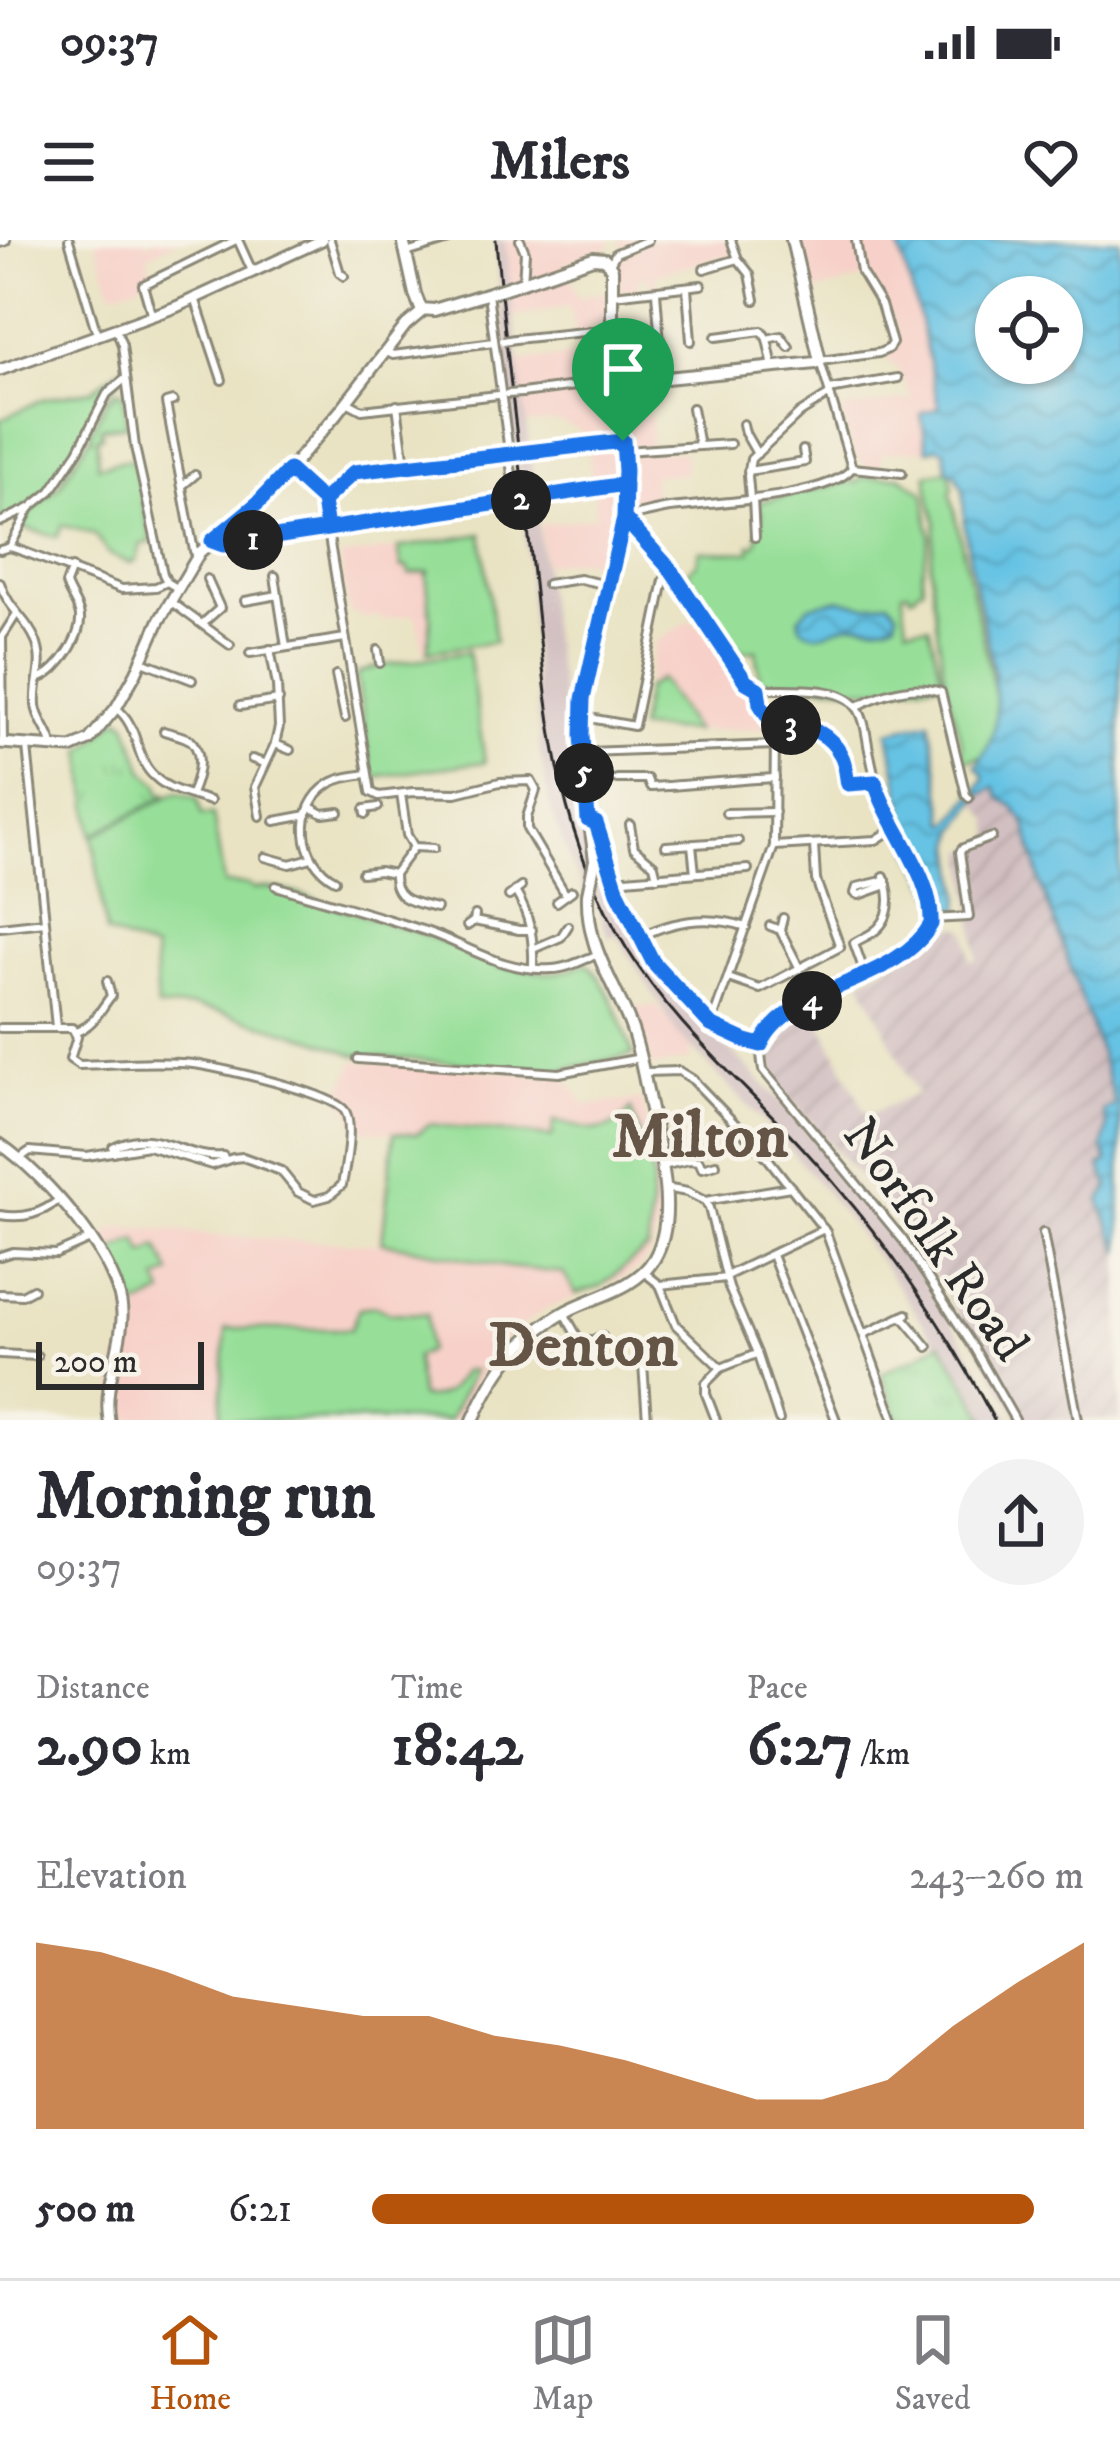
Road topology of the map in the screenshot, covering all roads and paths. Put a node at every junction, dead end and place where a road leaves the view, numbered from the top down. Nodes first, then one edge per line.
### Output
1 (69, 240) edge
2 (237, 240) edge
3 (326, 240) edge
4 (449, 240) edge
5 (520, 240) edge
6 (648, 240) edge
7 (731, 240) edge
8 (792, 240) edge
9 (856, 240) edge
10 (298, 245) edge
11 (404, 247) edge
12 (738, 259) junction
13 (612, 260) junction
14 (704, 269) dead end
15 (252, 271) junction
16 (344, 276) dead end
17 (701, 285) dead end
18 (687, 287) junction
19 (505, 288) junction
20 (656, 292) junction
21 (613, 295) junction
22 (195, 298) junction
23 (755, 300) dead end
24 (420, 306) junction
25 (152, 316) junction
26 (614, 328) junction
27 (116, 329) junction
28 (98, 337) junction
29 (716, 337) dead end
30 (767, 339) junction
31 (692, 341) dead end
32 (498, 342) junction
33 (661, 343) dead end
34 (614, 344) junction
35 (789, 347) dead end
36 (386, 351) junction
37 (826, 364) junction
38 (773, 367) junction
39 (0, 370) edge
40 (898, 377) dead end
41 (126, 378) junction
42 (222, 380) dead end
43 (636, 381) junction
44 (610, 382) junction
45 (829, 392) junction
46 (504, 395) junction
47 (173, 401) dead end
48 (346, 402) junction
49 (397, 405) junction
50 (692, 408) dead end
51 (620, 412) junction
52 (742, 431) dead end
53 (730, 444) dead end
54 (624, 446) junction
55 (700, 448) junction
56 (803, 450) dead end
57 (511, 453) junction
58 (757, 454) junction
59 (405, 464) junction
60 (852, 468) junction
61 (289, 470) junction
62 (748, 471) junction
63 (902, 473) dead end
64 (195, 475) dead end
65 (625, 484) junction
66 (182, 487) junction
67 (751, 498) junction
68 (518, 500) junction
69 (323, 501) junction
70 (30, 508) junction
71 (624, 518) junction
72 (0, 522) edge
73 (519, 527) dead end
74 (327, 529) junction
75 (754, 537) dead end
76 (212, 541) junction
77 (5, 549) edge
78 (198, 554) junction
79 (72, 568) junction
80 (670, 569) junction
81 (274, 576) dead end
82 (207, 580) dead end
83 (0, 583) edge
84 (547, 584) dead end
85 (172, 585) junction
86 (608, 585) junction
87 (278, 596) junction
88 (170, 601) junction
89 (245, 601) dead end
90 (16, 615) junction
91 (202, 624) junction
92 (2, 637) edge
93 (345, 638) junction
94 (230, 645) dead end
95 (286, 646) junction
96 (270, 649) junction
97 (378, 650) dead end
98 (250, 653) dead end
99 (142, 661) junction
100 (380, 663) dead end
101 (336, 674) dead end
102 (40, 678) junction
103 (190, 680) dead end
104 (353, 688) junction
105 (758, 689) junction
106 (338, 690) junction
107 (278, 700) junction
108 (355, 702) junction
109 (342, 704) junction
110 (239, 706) dead end
111 (856, 707) junction
112 (116, 709) junction
113 (582, 716) junction
114 (345, 718) dead end
115 (774, 726) junction
116 (168, 735) dead end
117 (2, 743) edge
118 (275, 744) junction
119 (775, 745) junction
120 (27, 747) junction
121 (53, 748) junction
122 (290, 750) dead end
123 (583, 752) junction
124 (252, 758) dead end
125 (264, 763) junction
126 (367, 774) junction
127 (776, 778) junction
128 (584, 780) junction
129 (875, 782) junction
130 (191, 794) junction
131 (373, 794) junction
132 (401, 794) junction
133 (969, 798) dead end
134 (210, 801) dead end
135 (371, 810) dead end
136 (309, 811) junction
137 (339, 812) dead end
138 (775, 812) junction
139 (730, 815) dead end
140 (260, 817) dead end
141 (588, 820) junction
142 (275, 821) dead end
143 (630, 825) dead end
144 (895, 828) junction
145 (992, 837) dead end
146 (738, 842) dead end
147 (692, 844) junction
148 (814, 845) junction
149 (666, 846) dead end
150 (774, 846) junction
151 (414, 848) junction
152 (434, 848) dead end
153 (265, 857) dead end
154 (311, 858) junction
155 (748, 869) dead end
156 (366, 870) dead end
157 (694, 873) junction
158 (394, 874) junction
159 (657, 877) junction
160 (335, 880) dead end
161 (613, 880) junction
162 (886, 880) dead end
163 (276, 886) dead end
164 (515, 891) dead end
165 (557, 902) dead end
166 (436, 908) dead end
167 (783, 918) dead end
168 (932, 919) junction
169 (472, 921) dead end
170 (45, 922) junction
171 (568, 926) dead end
172 (770, 926) dead end
173 (0, 927) edge
174 (746, 927) junction
175 (532, 930) junction
176 (780, 930) junction
177 (640, 937) junction
178 (533, 949) junction
179 (596, 955) junction
180 (528, 966) junction
181 (800, 969) junction
182 (865, 974) junction
183 (728, 978) junction
184 (107, 982) dead end
185 (711, 1025) junction
186 (56, 1027) junction
187 (0, 1028) edge
188 (76, 1035) junction
189 (761, 1045) junction
190 (69, 1056) junction
191 (640, 1058) junction
192 (358, 1059) dead end
193 (60, 1062) dead end
194 (643, 1072) junction
195 (0, 1144) edge
196 (20, 1158) junction
197 (716, 1164) dead end
198 (662, 1166) junction
199 (791, 1187) junction
200 (665, 1188) junction
201 (60, 1199) junction
202 (705, 1201) junction
203 (0, 1215) edge
204 (824, 1228) junction
205 (1043, 1233) dead end
206 (90, 1239) junction
207 (772, 1255) junction
208 (0, 1256) edge
209 (644, 1272) junction
210 (726, 1277) junction
211 (660, 1285) junction
212 (33, 1289) dead end
213 (0, 1294) edge
214 (564, 1313) junction
215 (864, 1334) junction
216 (602, 1336) dead end
217 (650, 1346) dead end
218 (928, 1346) dead end
219 (757, 1353) junction
220 (0, 1354) edge
221 (37, 1356) dead end
222 (721, 1368) junction
223 (712, 1419) edge
224 (109, 1420) edge
225 (472, 1420) edge
226 (647, 1420) edge
227 (779, 1420) edge
228 (836, 1420) edge
229 (894, 1420) edge
230 (1015, 1420) edge
231 (1078, 1420) edge

1 - 28 street
2 - 15 street
2 - 25 street
3 - 10 street
3 - 16 street
4 - 11 street
5 - 19 street
6 - 13 street
7 - 12 street
8 - 37 main road
9 - 37 street
10 - 15 street
11 - 24 main road
12 - 14 street
12 - 23 street
13 - 19 main road
13 - 21 main road
15 - 22 street
17 - 18 street
18 - 20 street
18 - 31 street
19 - 24 main road
19 - 32 street
20 - 21 street
20 - 33 street
21 - 26 main road
22 - 25 street
22 - 42 street
24 - 36 street
25 - 27 street
26 - 32 street, bridge
26 - 34 main road
27 - 28 street
27 - 41 street
28 - 39 street
29 - 30 street
30 - 35 street
30 - 38 street
32 - 36 street
32 - 46 street
34 - 43 main road
34 - 44 main road
36 - 48 street
37 - 38 main road
37 - 45 street
38 - 43 main road
40 - 45 street
41 - 70 street
41 - 85 street
43 - 51 main road
44 - 46 street, bridge
44 - 51 main road
45 - 58 street
45 - 60 street
46 - 49 street
46 - 57 street
47 - 66 street
48 - 49 street
48 - 61 street
49 - 59 street
50 - 55 street
51 - 54 main road
52 - 58 street
53 - 55 street
54 - 55 street
54 - 57 street, bridge
54 - 65 main road
56 - 62 street
57 - 59 street
57 - 68 street
58 - 62 street
59 - 69 street
60 - 63 street
60 - 67 street
61 - 69 street
61 - 76 street
62 - 67 street
64 - 66 street
65 - 68 street, bridge
65 - 71 main road
66 - 78 street
67 - 71 street
67 - 75 street
68 - 73 street
68 - 74 street
69 - 74 street
70 - 72 street
70 - 77 street
71 - 80 street
71 - 86 main road
74 - 76 street
74 - 93 street
76 - 78 street
77 - 79 street
78 - 85 street
79 - 85 street
79 - 102 street
80 - 105 street
80 - 113 street
81 - 87 street
82 - 91 street
83 - 90 street
84 - 86 street
85 - 88 street
86 - 113 main road
87 - 89 street
87 - 95 street
88 - 91 street
88 - 99 street
90 - 92 street
90 - 102 street
91 - 94 street
92 - 117 street
93 - 95 street
93 - 104 street
95 - 96 street
96 - 98 street
96 - 107 street
97 - 100 street
99 - 103 street
99 - 112 street
101 - 106 street
102 - 121 street
104 - 106 street
104 - 108 street
105 - 111 street
105 - 115 street
106 - 109 street
107 - 110 street
107 - 118 street
108 - 109 street
108 - 126 street
109 - 114 street
111 - 129 street
111 - 133 street
112 - 121 street
112 - 130 street
113 - 123 main road
115 - 119 street
115 - 129 street
116 - 130 street
117 - 120 street
118 - 122 street
118 - 125 street
119 - 123 street
119 - 127 street
120 - 121 street
120 - 170 street
123 - 128 main road
124 - 125 street
125 - 140 street
126 - 131 street
126 - 136 street
127 - 128 street
127 - 138 street
128 - 141 main road
129 - 144 street
130 - 134 street
131 - 132 street
131 - 135 street
132 - 151 street
132 - 165 street
136 - 137 street
136 - 142 street
136 - 154 street
138 - 139 street
138 - 150 street
141 - 161 street
141 - 179 main road, bridge
143 - 159 street
144 - 148 street
144 - 168 street
145 - 168 street
146 - 147 street
147 - 149 street
147 - 157 street
148 - 150 street
148 - 181 street
150 - 174 street
151 - 152 street
151 - 158 street
153 - 154 street
154 - 160 street
155 - 157 street
156 - 158 street
157 - 159 street
158 - 166 street
159 - 161 street
161 - 177 street
162 - 182 street
163 - 180 street
164 - 175 street
167 - 176 street
168 - 182 street
169 - 175 street
170 - 173 street
170 - 186 street
171 - 178 street
172 - 176 street
174 - 177 street
174 - 183 street
175 - 178 street
176 - 181 street
177 - 185 street
178 - 180 street
179 - 180 street
179 - 191 main road
181 - 183 street
182 - 189 street
183 - 185 street
184 - 188 street
185 - 189 street
186 - 187 street
186 - 188 street
188 - 190 street
189 - 230 street, Norfolk Road
190 - 193 street
190 - 196 street
191 - 192 street
191 - 194 main road
194 - 198 main road
194 - 199 street
195 - 196 street
196 - 201 street
197 - 198 street
198 - 200 main road
199 - 202 street
199 - 204 street
200 - 202 street
200 - 209 main road
201 - 203 street
201 - 206 street
202 - 210 street
204 - 207 street
204 - 215 street
205 - 231 street
206 - 208 street
206 - 224 street
207 - 210 street
207 - 228 street
209 - 211 street
209 - 214 main road
210 - 211 street
210 - 219 street
211 - 222 street
212 - 213 street
214 - 216 street
214 - 225 main road
215 - 218 street
215 - 229 street
217 - 226 street
219 - 222 street
219 - 227 street
220 - 221 street
222 - 223 street

